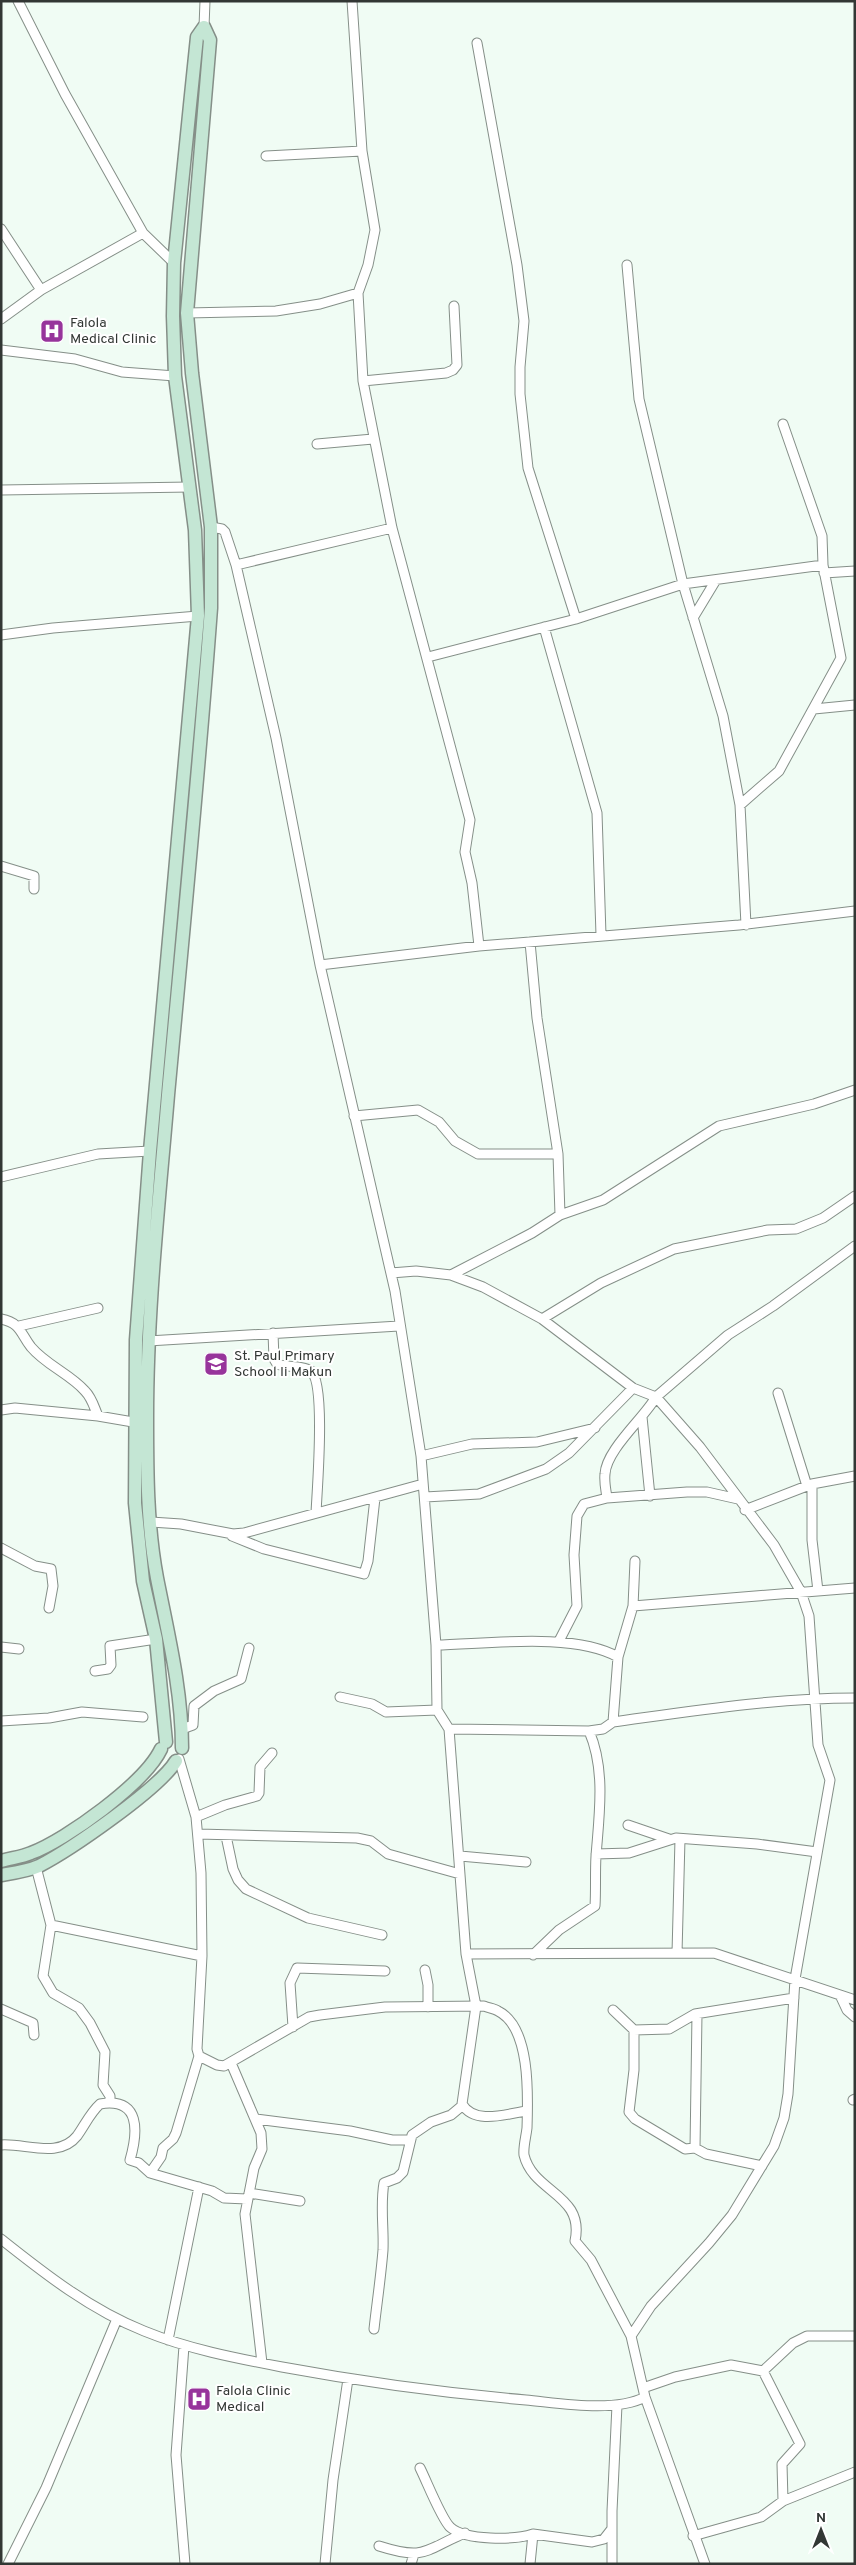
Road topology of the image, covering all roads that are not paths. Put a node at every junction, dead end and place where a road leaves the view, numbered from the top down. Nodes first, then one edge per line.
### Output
1 (18, 1) edge
2 (205, 1) edge
3 (352, 1) edge
4 (204, 27) junction
5 (477, 43) dead end
6 (362, 151) junction
7 (266, 156) dead end
8 (1, 230) edge
9 (143, 233) junction
10 (174, 263) junction
11 (628, 265) dead end
12 (41, 290) junction
13 (358, 293) junction
14 (454, 306) dead end
15 (187, 313) junction
16 (1, 319) edge
17 (1, 350) edge
18 (175, 376) junction
19 (363, 381) junction
20 (783, 424) dead end
21 (373, 439) junction
22 (317, 444) dead end
23 (190, 487) junction
24 (1, 490) edge
25 (211, 527) junction
26 (392, 528) junction
27 (236, 565) junction
28 (824, 569) junction
29 (855, 571) edge
30 (716, 580) junction
31 (683, 584) junction
32 (198, 616) junction
33 (693, 618) junction
34 (576, 619) junction
35 (544, 627) junction
36 (1, 635) edge
37 (428, 657) junction
38 (855, 705) edge
39 (814, 709) junction
40 (740, 805) junction
41 (1, 866) edge
42 (34, 889) dead end
43 (855, 911) edge
44 (746, 925) junction
45 (601, 935) junction
46 (530, 942) junction
47 (479, 946) junction
48 (320, 965) junction
49 (855, 1090) edge
50 (354, 1116) junction
51 (150, 1151) junction
52 (558, 1154) junction
53 (1, 1177) edge
54 (855, 1196) edge
55 (560, 1215) junction
56 (855, 1246) edge
57 (391, 1273) junction
58 (451, 1275) junction
59 (98, 1308) dead end
60 (1, 1318) edge
61 (542, 1319) junction
62 (19, 1326) junction
63 (399, 1326) junction
64 (273, 1333) junction
65 (148, 1341) junction
66 (633, 1388) junction
67 (778, 1394) dead end
68 (656, 1397) junction
69 (1, 1410) edge
70 (98, 1416) junction
71 (642, 1417) junction
72 (134, 1422) junction
73 (596, 1428) junction
74 (421, 1456) junction
75 (855, 1476) edge
76 (423, 1484) junction
77 (810, 1485) junction
78 (650, 1496) junction
79 (425, 1497) junction
80 (375, 1498) junction
81 (607, 1498) junction
82 (738, 1498) junction
83 (745, 1510) junction
84 (316, 1513) junction
85 (151, 1522) junction
86 (233, 1534) junction
87 (1, 1548) edge
88 (635, 1561) dead end
89 (855, 1588) edge
90 (818, 1591) junction
91 (801, 1592) junction
92 (633, 1606) junction
93 (49, 1608) dead end
94 (156, 1639) junction
95 (559, 1641) junction
96 (436, 1644) junction
97 (1, 1647) edge
98 (249, 1648) dead end
99 (19, 1649) dead end
100 (618, 1657) junction
101 (95, 1671) dead end
102 (340, 1697) dead end
103 (815, 1698) junction
104 (855, 1698) edge
105 (437, 1710) junction
106 (142, 1717) dead end
107 (1, 1721) edge
108 (613, 1722) junction
109 (182, 1729) junction
110 (449, 1730) junction
111 (589, 1732) junction
112 (164, 1746) junction
113 (272, 1753) dead end
114 (179, 1756) junction
115 (196, 1817) junction
116 (628, 1825) dead end
117 (198, 1834) junction
118 (226, 1836) junction
119 (669, 1839) junction
120 (680, 1839) junction
121 (817, 1852) junction
122 (596, 1854) junction
123 (460, 1856) junction
124 (1, 1861) edge
125 (526, 1862) dead end
126 (36, 1867) junction
127 (460, 1874) junction
128 (1, 1875) edge
129 (52, 1925) junction
130 (382, 1935) dead end
131 (677, 1953) junction
132 (466, 1954) junction
133 (533, 1955) junction
134 (202, 1956) junction
135 (425, 1970) dead end
136 (385, 1971) dead end
137 (795, 1979) junction
138 (840, 1995) junction
139 (794, 1998) junction
140 (855, 2000) edge
141 (428, 2006) junction
142 (476, 2006) junction
143 (1, 2009) edge
144 (613, 2010) dead end
145 (697, 2014) junction
146 (855, 2017) edge
147 (293, 2027) junction
148 (634, 2030) junction
149 (34, 2035) dead end
150 (199, 2056) junction
151 (231, 2063) junction
152 (110, 2102) junction
153 (463, 2106) junction
154 (527, 2111) junction
155 (256, 2118) junction
156 (410, 2140) junction
157 (1, 2145) edge
158 (695, 2148) junction
159 (762, 2166) junction
160 (150, 2173) junction
161 (199, 2187) junction
162 (248, 2196) junction
163 (300, 2201) dead end
164 (1, 2239) edge
165 (117, 2319) junction
166 (374, 2328) dead end
167 (631, 2336) junction
168 (855, 2336) edge
169 (168, 2340) junction
170 (184, 2346) junction
171 (262, 2363) junction
172 (763, 2371) junction
173 (348, 2379) junction
174 (644, 2393) junction
175 (617, 2405) junction
176 (420, 2468) dead end
177 (855, 2472) edge
178 (783, 2501) junction
179 (611, 2530) junction
180 (465, 2533) junction
181 (533, 2534) junction
182 (693, 2536) junction
183 (379, 2546) dead end
184 (414, 2554) junction
185 (8, 2564) edge
186 (185, 2564) edge
187 (325, 2564) edge
188 (411, 2564) edge
189 (530, 2564) edge
190 (612, 2564) edge
191 (705, 2564) edge

1 - 9 street
2 - 4 street
3 - 6 street
4 - 10 street
4 - 15 street
5 - 34 street
6 - 7 street
6 - 13 street
8 - 12 street
9 - 10 street
9 - 12 street
10 - 18 street
11 - 31 street
12 - 16 street
13 - 15 street
13 - 19 street
14 - 19 street
15 - 25 street
17 - 18 street
18 - 23 street
19 - 21 street
20 - 28 street
21 - 22 street
21 - 26 street
23 - 24 street
23 - 32 street
25 - 27 street
25 - 65 street
26 - 27 street
26 - 37 street
27 - 48 street
28 - 29 street
28 - 30 street
28 - 39 street
30 - 31 street
30 - 33 street
31 - 33 street
31 - 34 street
32 - 36 street
32 - 51 street
33 - 40 street
34 - 35 street
35 - 37 street
35 - 45 street
37 - 47 street
38 - 39 street
39 - 40 street
40 - 44 street
41 - 42 street
43 - 44 street
44 - 45 street
45 - 46 street
46 - 47 street
46 - 52 street
47 - 48 street
48 - 50 street
49 - 55 street
50 - 52 street
50 - 57 street
51 - 53 street
51 - 72 street
52 - 55 street
54 - 61 street
55 - 58 street
56 - 68 street
57 - 58 street
57 - 63 street
58 - 61 street
59 - 62 street
60 - 62 street
61 - 66 street
62 - 70 street
63 - 64 street
63 - 74 street
64 - 65 street
64 - 84 street
65 - 85 street
66 - 68 street
66 - 73 street
67 - 77 street
68 - 71 street
68 - 82 street
69 - 70 street
70 - 72 street
71 - 78 street
71 - 81 street
72 - 94 street
73 - 74 street
73 - 79 street
74 - 76 street
75 - 77 street
76 - 79 street
76 - 80 street
77 - 83 street
77 - 90 street
78 - 81 street
78 - 82 street
79 - 96 street
80 - 84 street
80 - 86 street
81 - 95 street
82 - 83 street
83 - 91 street
84 - 86 street
85 - 86 street
85 - 109 street
87 - 93 street
88 - 92 street
89 - 90 street
90 - 91 street
91 - 92 street
91 - 103 street
92 - 100 street
94 - 101 street
94 - 112 street
95 - 96 street
95 - 100 street
96 - 105 street
97 - 99 street
98 - 109 street
100 - 108 street
102 - 105 street
103 - 104 street
103 - 108 street
103 - 121 street
105 - 110 street
106 - 107 street
108 - 111 street
109 - 114 street
110 - 111 street
110 - 123 street
111 - 122 street
112 - 114 street
112 - 114 street
112 - 124 street
113 - 115 street
114 - 115 street
114 - 126 street
115 - 117 street
116 - 119 street
117 - 118 street
117 - 134 street
118 - 127 street
118 - 130 street
119 - 120 street
119 - 122 street
120 - 121 street
120 - 131 street
121 - 137 street
122 - 133 street
123 - 125 street
123 - 127 street
126 - 128 street
126 - 129 street
127 - 132 street
129 - 134 street
129 - 152 street
131 - 133 street
131 - 137 street
132 - 133 street
132 - 142 street
134 - 150 street
135 - 141 street
136 - 147 street
137 - 138 street
137 - 139 street
138 - 140 street
138 - 146 street
139 - 145 street
139 - 159 street
141 - 142 street
141 - 147 street
142 - 153 street
142 - 154 street
143 - 149 street
144 - 148 street
145 - 148 street
145 - 158 street
147 - 151 street
148 - 158 street
150 - 151 street
150 - 160 street
151 - 155 street
152 - 157 street
152 - 160 street
153 - 154 street
153 - 156 street
154 - 167 street
155 - 156 street
155 - 162 street
156 - 166 street
158 - 159 street
159 - 167 street
160 - 161 street
161 - 162 street
161 - 169 street
162 - 163 street
162 - 171 street
164 - 165 street
165 - 169 street
165 - 185 street
167 - 174 street
168 - 172 street
169 - 170 street
170 - 171 street
170 - 186 street
171 - 173 street
172 - 174 street
172 - 178 street
173 - 175 street
173 - 187 street
174 - 175 street
174 - 182 street
175 - 179 street
176 - 180 street
177 - 178 street
178 - 182 street
179 - 181 street
179 - 190 street
180 - 181 street
180 - 184 street
181 - 189 street
182 - 191 street
183 - 184 street
184 - 188 street

